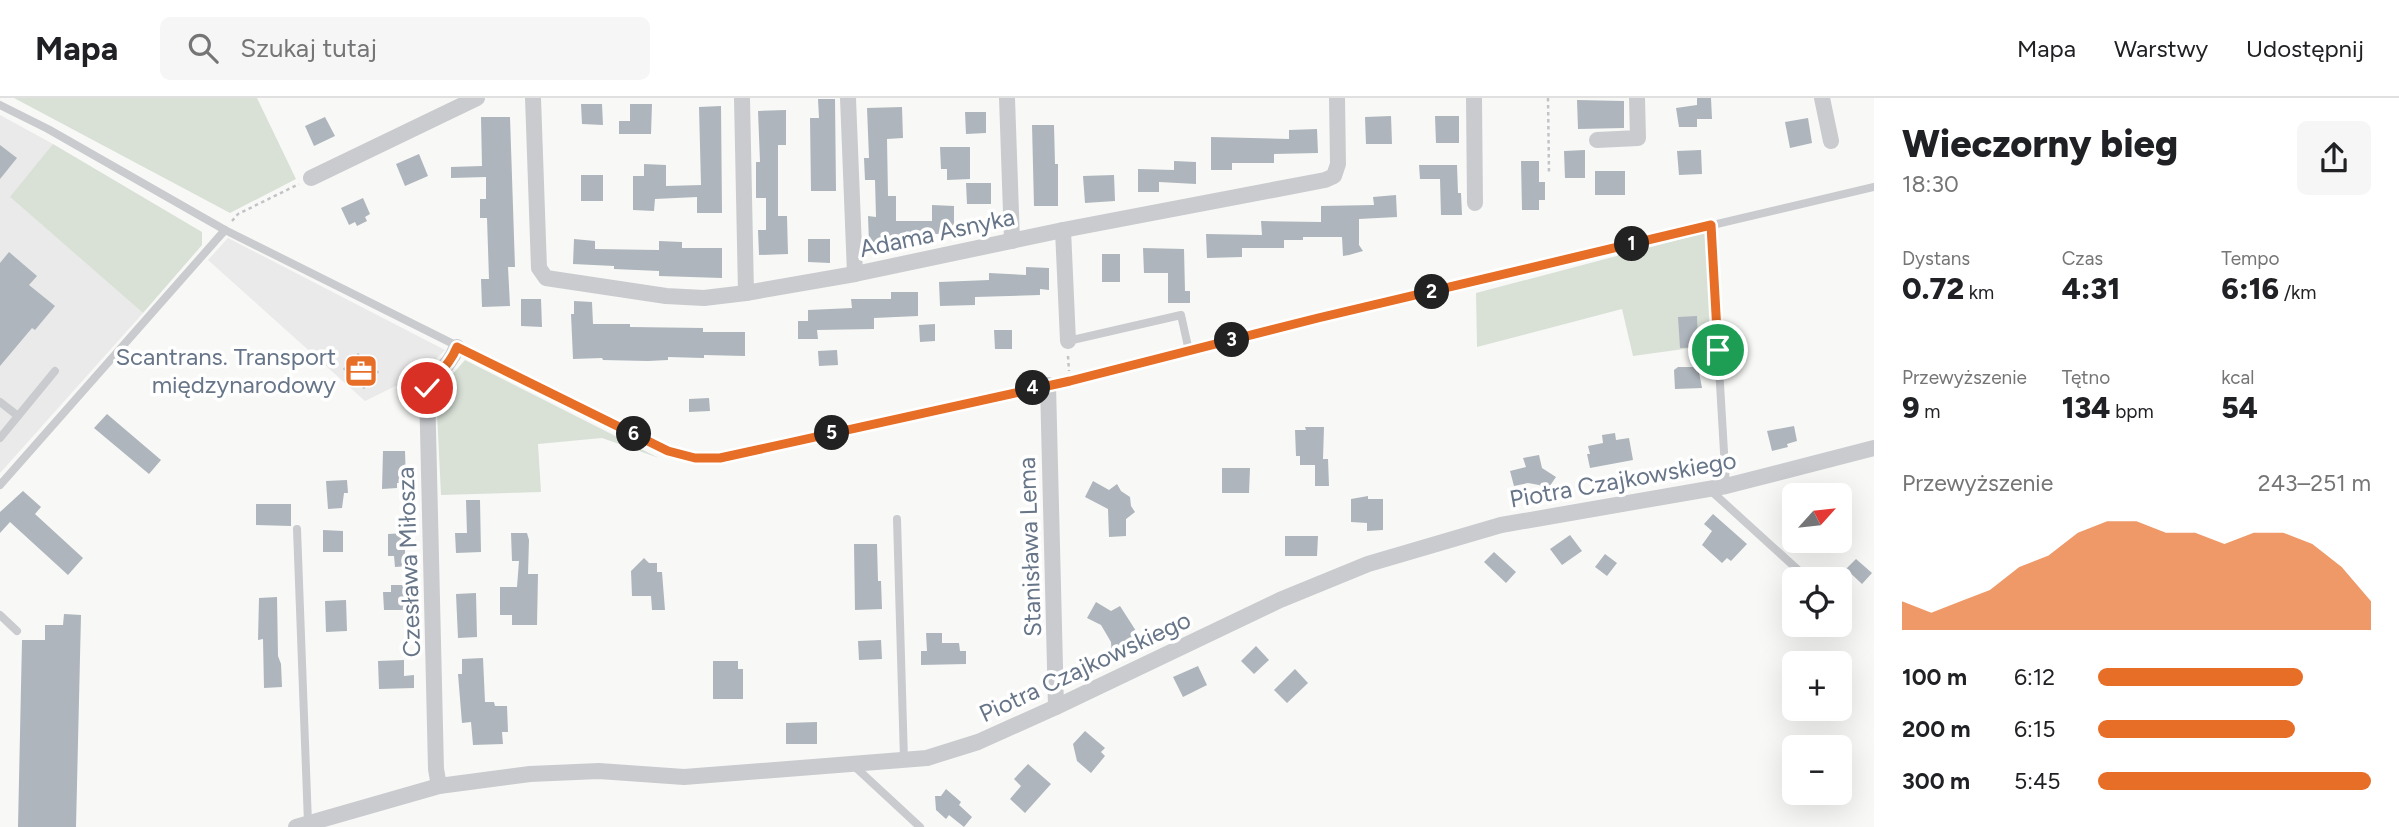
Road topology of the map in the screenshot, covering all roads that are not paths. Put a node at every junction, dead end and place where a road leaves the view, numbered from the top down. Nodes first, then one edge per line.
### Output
1 (477, 98) edge
2 (533, 98) edge
3 (742, 98) edge
4 (848, 98) edge
5 (1007, 98) edge
6 (1337, 98) edge
7 (1474, 98) edge
8 (1637, 98) edge
9 (1822, 98) edge
10 (0, 105) edge
11 (1597, 140) dead end
12 (1831, 141) dead end
13 (311, 178) road end
14 (1874, 187) edge
15 (1475, 203) dead end
16 (225, 230) junction
17 (1063, 230) junction
18 (1012, 241) junction
19 (855, 274) junction
20 (746, 293) junction
21 (1068, 341) joint
22 (457, 347) junction
23 (1718, 350) road end
24 (1189, 351) junction
25 (55, 371) dead end
26 (1048, 385) junction
27 (0, 402) edge
28 (18, 416) junction
29 (0, 438) edge
30 (1874, 448) edge
31 (0, 485) edge
32 (1726, 486) junction
33 (1709, 489) junction
34 (897, 519) dead end
35 (297, 529) dead end
36 (1795, 567) edge
37 (0, 615) edge
38 (17, 631) dead end
39 (1056, 707) junction
40 (904, 760) junction
41 (852, 764) junction
42 (439, 786) junction
43 (302, 825) edge
44 (920, 827) edge

1 - 13 street
2 - 20 street, Adama Asnyka
3 - 20 street
4 - 19 street
5 - 18 street
6 - 17 street, Adama Asnyka
7 - 15 street
8 - 11 street
9 - 12 street
10 - 16 lane
14 - 24 lane
16 - 22 lane
16 - 31 lane
17 - 18 street, Adama Asnyka
17 - 21 street
18 - 19 street, Adama Asnyka
19 - 20 street, Adama Asnyka
21 - 24 lane
22 - 26 lane
22 - 42 street, Czesława Miłosza
23 - 32 lane
24 - 26 lane
25 - 28 lane
26 - 39 street, Stanisława Lema
27 - 28 lane
28 - 29 lane
30 - 32 street, Piotra Czajkowskiego
32 - 33 street, Piotra Czajkowskiego
33 - 36 lane
33 - 39 street, Piotra Czajkowskiego
34 - 40 lane
35 - 43 lane
37 - 38 lane
39 - 40 street, Piotra Czajkowskiego
40 - 41 street, Piotra Czajkowskiego
41 - 42 street, Piotra Czajkowskiego
41 - 44 lane
42 - 43 street, Piotra Czajkowskiego

